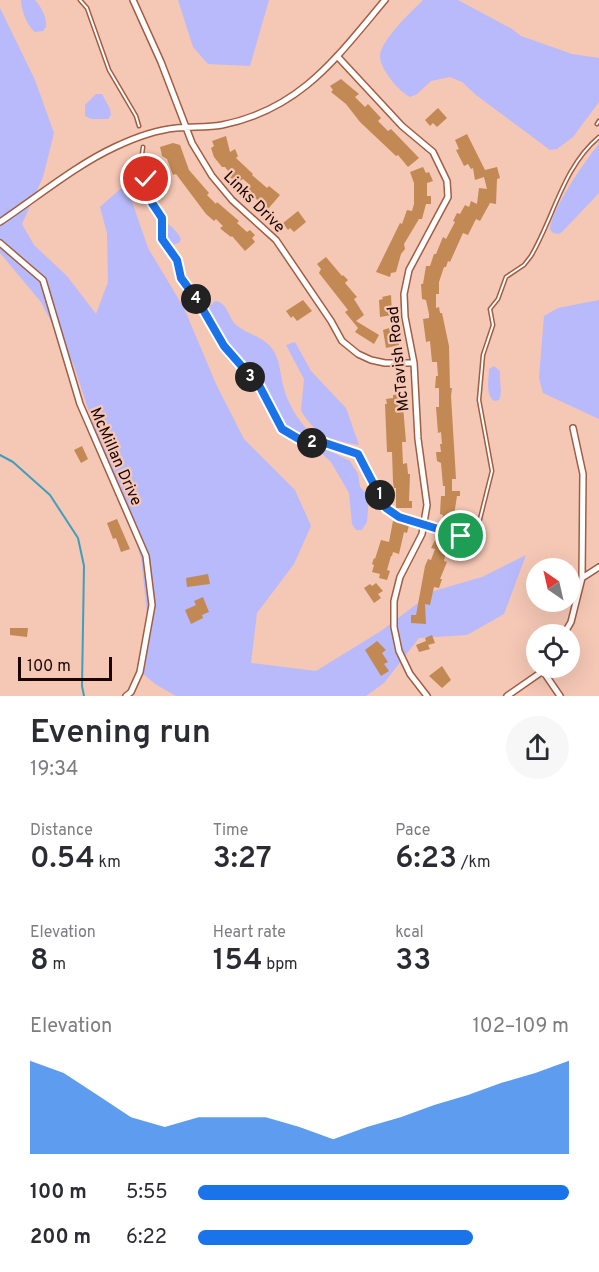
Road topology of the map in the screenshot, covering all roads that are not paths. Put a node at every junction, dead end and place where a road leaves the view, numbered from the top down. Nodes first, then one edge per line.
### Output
1 (80, 0) edge
2 (133, 0) edge
3 (385, 0) edge
4 (337, 56) junction
5 (139, 126) dead end
6 (186, 128) junction
7 (599, 137) edge
8 (143, 147) dead end
9 (0, 222) edge
10 (0, 243) edge
11 (414, 363) junction
12 (573, 428) dead end
13 (424, 523) junction
14 (599, 567) edge
15 (582, 578) junction
16 (570, 624) edge
17 (533, 678) edge
18 (549, 678) edge
19 (126, 696) edge
20 (427, 696) edge
21 (507, 696) edge
22 (560, 696) edge

1 - 5 lane
2 - 6 street, Links Drive
3 - 4 street
4 - 6 street
4 - 11 street, McTavish Road
6 - 9 street
6 - 11 street, Links Drive
7 - 13 lane
8 - 13 lane
10 - 19 street, McMillan Drive
11 - 13 street, McTavish Road
12 - 15 street
13 - 20 street, McTavish Road
14 - 15 street
15 - 16 street
17 - 21 street
18 - 22 street

